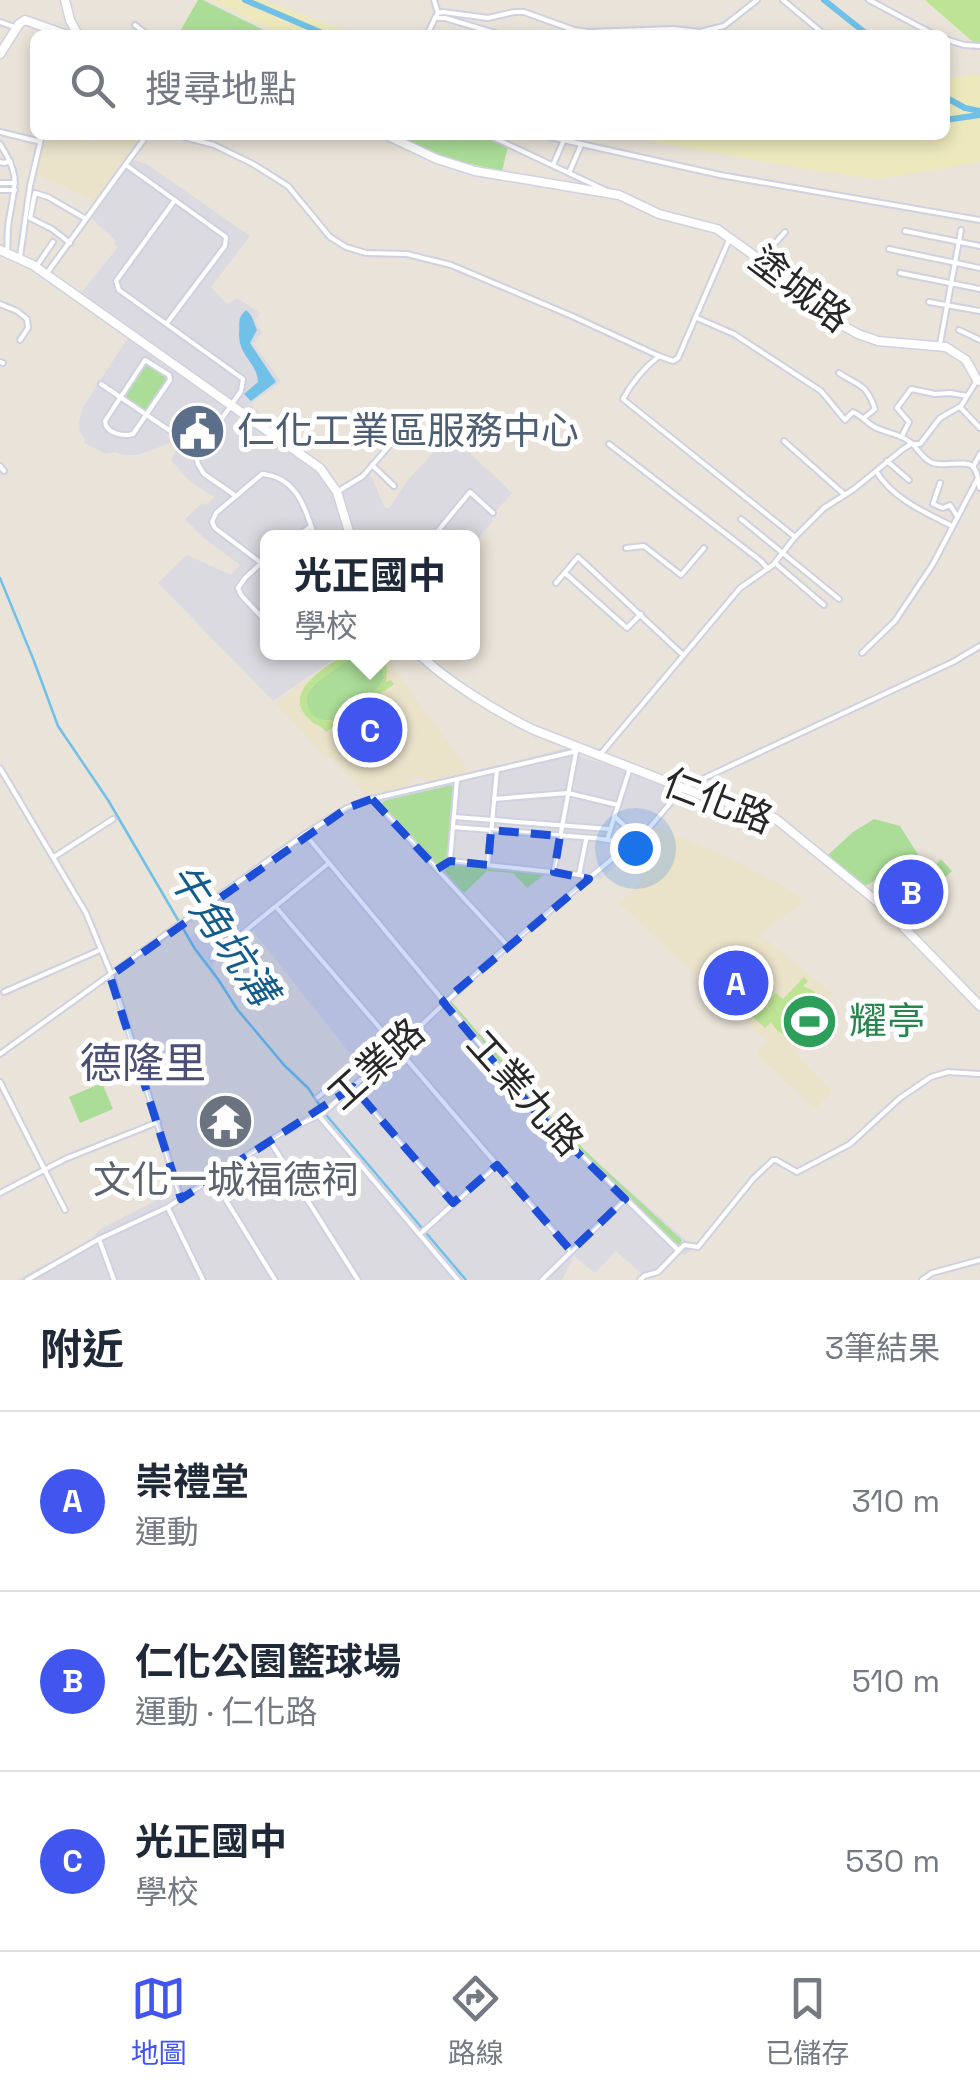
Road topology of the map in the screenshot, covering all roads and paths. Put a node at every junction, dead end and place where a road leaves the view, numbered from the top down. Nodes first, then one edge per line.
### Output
1 (66, 0) edge
2 (434, 0) edge
3 (757, 0) edge
4 (783, 0) edge
5 (869, 0) edge
6 (68, 12) junction
7 (436, 16) junction
8 (0, 22) edge
9 (135, 25) dead end
10 (17, 28) junction
11 (61, 30) edge
12 (64, 30) edge
13 (64, 30) edge
14 (142, 30) edge
15 (429, 30) edge
16 (485, 30) edge
17 (574, 30) edge
18 (655, 30) edge
19 (683, 30) edge
20 (708, 30) edge
21 (819, 30) edge
22 (926, 30) edge
23 (950, 41) edge
24 (980, 46) edge
25 (0, 54) edge
26 (0, 132) edge
27 (30, 139) edge
28 (41, 140) edge
29 (143, 140) edge
30 (193, 140) edge
31 (396, 140) edge
32 (499, 140) edge
33 (557, 140) edge
34 (564, 142) junction
35 (0, 144) edge
36 (580, 146) junction
37 (10, 161) junction
38 (0, 162) edge
39 (126, 165) junction
40 (553, 165) junction
41 (569, 174) junction
42 (0, 186) edge
43 (15, 186) junction
44 (614, 194) junction
45 (175, 200) junction
46 (86, 219) junction
47 (980, 220) edge
48 (961, 230) dead end
49 (905, 231) dead end
50 (0, 232) edge
51 (786, 232) dead end
52 (8, 234) junction
53 (731, 237) junction
54 (53, 242) dead end
55 (70, 242) junction
56 (960, 242) junction
57 (980, 246) edge
58 (889, 249) dead end
59 (4, 251) edge
60 (20, 257) junction
61 (760, 260) junction
62 (955, 262) junction
63 (36, 267) junction
64 (980, 268) edge
65 (900, 273) dead end
66 (46, 274) junction
67 (950, 283) junction
68 (980, 289) edge
69 (929, 302) dead end
70 (0, 304) edge
71 (946, 304) junction
72 (980, 311) edge
73 (695, 318) junction
74 (968, 322) dead end
75 (167, 323) junction
76 (959, 330) dead end
77 (966, 334) junction
78 (20, 340) dead end
79 (980, 340) edge
80 (940, 346) junction
81 (660, 356) junction
82 (839, 373) dead end
83 (979, 380) edge
84 (101, 384) dead end
85 (967, 396) junction
86 (120, 397) junction
87 (231, 405) junction
88 (960, 407) junction
89 (148, 415) junction
90 (864, 418) junction
91 (980, 428) edge
92 (901, 437) junction
93 (395, 440) dead end
94 (784, 441) dead end
95 (609, 444) dead end
96 (911, 444) junction
97 (980, 454) edge
98 (196, 456) junction
99 (887, 461) junction
100 (372, 465) junction
101 (973, 466) junction
102 (876, 470) junction
103 (978, 475) edge
104 (910, 480) dead end
105 (940, 483) dead end
106 (394, 486) dead end
107 (980, 488) edge
108 (337, 492) junction
109 (845, 495) junction
110 (236, 496) junction
111 (493, 513) dead end
112 (957, 516) junction
113 (741, 519) dead end
114 (311, 526) junction
115 (952, 526) junction
116 (306, 530) edge
117 (312, 530) edge
118 (349, 530) edge
119 (439, 530) edge
120 (795, 537) junction
121 (626, 548) dead end
122 (704, 548) dead end
123 (784, 553) junction
124 (260, 562) joint
125 (775, 563) junction
126 (768, 569) junction
127 (564, 573) junction
128 (556, 583) dead end
129 (839, 599) dead end
130 (824, 605) dead end
131 (640, 614) junction
132 (260, 616) edge
133 (980, 646) edge
134 (862, 653) dead end
135 (683, 656) junction
136 (427, 660) edge
137 (576, 747) junction
138 (599, 756) junction
139 (0, 768) edge
140 (630, 768) junction
141 (497, 770) junction
142 (457, 780) junction
143 (683, 788) junction
144 (568, 793) junction
145 (372, 799) junction
146 (494, 799) junction
147 (618, 804) junction
148 (454, 816) junction
149 (614, 816) junction
150 (113, 819) dead end
151 (492, 820) junction
152 (562, 826) junction
153 (453, 827) junction
154 (609, 829) junction
155 (492, 830) junction
156 (305, 834) junction
157 (560, 836) junction
158 (586, 838) junction
159 (638, 838) junction
160 (607, 840) junction
161 (630, 844) junction
162 (53, 857) junction
163 (450, 862) junction
164 (329, 863) junction
165 (488, 865) junction
166 (438, 871) junction
167 (554, 872) junction
168 (579, 874) junction
169 (589, 879) junction
170 (276, 907) junction
171 (508, 946) junction
172 (100, 950) junction
173 (212, 958) dead end
174 (110, 976) junction
175 (4, 992) dead end
176 (444, 1002) junction
177 (980, 1006) edge
178 (397, 1048) junction
179 (0, 1054) edge
180 (358, 1065) dead end
181 (980, 1074) edge
182 (0, 1082) edge
183 (353, 1087) junction
184 (318, 1097) dead end
185 (320, 1115) junction
186 (158, 1122) junction
187 (270, 1140) junction
188 (496, 1164) junction
189 (44, 1170) junction
190 (213, 1180) junction
191 (0, 1194) edge
192 (182, 1199) junction
193 (625, 1200) junction
194 (453, 1204) junction
195 (168, 1207) junction
196 (65, 1210) dead end
197 (422, 1232) junction
198 (99, 1238) junction
199 (678, 1250) junction
200 (571, 1251) junction
201 (980, 1260) edge
202 (649, 1278) edge
203 (28, 1280) edge
204 (114, 1280) edge
205 (203, 1280) edge
206 (274, 1280) edge
207 (358, 1280) edge
208 (458, 1280) edge
209 (542, 1280) edge
210 (640, 1280) edge
211 (922, 1280) edge

1 - 6 main road
2 - 7 street
3 - 20 street
4 - 21 street
5 - 22 street
6 - 12 main road
6 - 13 main road
7 - 15 street
7 - 16 street
7 - 17 street
8 - 10 street
9 - 14 street
10 - 11 main road
10 - 25 main road
18 - 19 street
23 - 24 street
26 - 27 street
28 - 60 street
29 - 39 street
30 - 81 street
31 - 44 main road, 塗城路
32 - 40 street, 塗城路
33 - 34 street
34 - 36 street
34 - 40 street
35 - 37 street
36 - 41 street
36 - 47 street
37 - 38 street
37 - 43 street
39 - 45 street
39 - 46 street
40 - 41 street, 塗城路
41 - 44 street, 塗城路
42 - 43 street
43 - 52 street
44 - 53 main road, 塗城路
45 - 75 street
45 - 75 street
46 - 55 street
46 - 55 street
48 - 56 street
49 - 56 street
50 - 52 street
51 - 61 street
52 - 59 street
53 - 61 main road, 塗城路
53 - 73 street
54 - 63 street
55 - 66 street
56 - 57 street
56 - 62 street
58 - 62 street
59 - 60 main road
60 - 63 main road
61 - 80 main road, 塗城路
62 - 64 street
62 - 67 street
63 - 66 main road
65 - 67 street
66 - 87 main road
67 - 68 street
67 - 71 street
69 - 71 street
70 - 78 street
71 - 72 street
71 - 80 street
73 - 81 street
73 - 90 street
74 - 77 street
75 - 87 street
76 - 77 street
77 - 79 street
80 - 83 main road
81 - 120 street
82 - 90 street
83 - 85 street
84 - 86 street
85 - 88 street
85 - 92 street
86 - 89 street
86 - 89 street
86 - 89 street
87 - 98 street
87 - 108 main road
88 - 91 street
88 - 96 street
89 - 98 street
90 - 92 street
92 - 96 street
93 - 100 street
94 - 109 street
95 - 126 street
96 - 99 street
96 - 101 street
97 - 101 street
98 - 110 street
99 - 102 street
99 - 104 street
100 - 106 street
100 - 108 street
101 - 103 street
102 - 109 street
102 - 115 street
103 - 107 street
103 - 112 street
105 - 112 street
108 - 118 main road
109 - 120 street
110 - 114 street
110 - 124 street
111 - 119 street
112 - 115 street
113 - 123 street
114 - 116 street
114 - 117 street
115 - 134 street
120 - 123 street
121 - 122 street
123 - 125 street
123 - 129 street
124 - 132 street
125 - 126 street
125 - 130 street
126 - 135 street
127 - 128 street
127 - 131 street
127 - 131 street
131 - 135 street
133 - 143 street
135 - 138 street
136 - 137 main road, 仁化路
137 - 138 main road, 仁化路
137 - 141 street
137 - 144 street
138 - 140 main road, 仁化路
139 - 162 street
140 - 143 main road, 仁化路
140 - 147 street
141 - 142 street
141 - 146 street
142 - 145 street
142 - 148 street
143 - 159 street, 工業路
143 - 177 main road, 仁化路
144 - 146 street
144 - 147 street
144 - 152 street
145 - 156 street
145 - 166 street
146 - 151 street
147 - 149 street
148 - 151 street
148 - 153 street
149 - 154 street
149 - 159 street
150 - 162 street
151 - 152 street
151 - 155 street
152 - 154 street
152 - 157 street
153 - 155 street
153 - 163 street
154 - 160 street
155 - 157 street
155 - 165 street
156 - 164 street, 工業九路
156 - 174 street
157 - 158 street
157 - 167 street
158 - 160 street
158 - 168 street
159 - 161 street, 工業路
160 - 161 street
161 - 169 street, 工業路
162 - 172 street
163 - 165 street
163 - 166 street
164 - 170 street
164 - 176 street, 工業九路
165 - 167 street
166 - 171 street
167 - 168 street
168 - 169 street
169 - 171 street, 工業路
170 - 173 street
170 - 178 street
171 - 176 street, 工業路
172 - 174 street
172 - 175 street
174 - 179 street
174 - 186 street
176 - 178 street, 工業路
176 - 193 street, 工業九路
178 - 183 street, 工業路
178 - 188 street
180 - 184 street
181 - 199 street
182 - 189 street
183 - 185 street, 工業路
183 - 194 street
185 - 187 street, 工業路
185 - 197 street
186 - 189 street
186 - 192 street
187 - 190 street, 工業路
187 - 207 street
188 - 194 street
188 - 200 street
189 - 191 street
189 - 196 street
190 - 192 street, 工業路
190 - 206 street
192 - 195 street, 工業路
193 - 199 street, 工業九路
193 - 200 street
194 - 197 street
195 - 198 street, 工業路
195 - 205 street
197 - 208 street
198 - 203 street, 工業路
198 - 204 street
199 - 202 street
200 - 209 street
201 - 211 street
202 - 210 street

